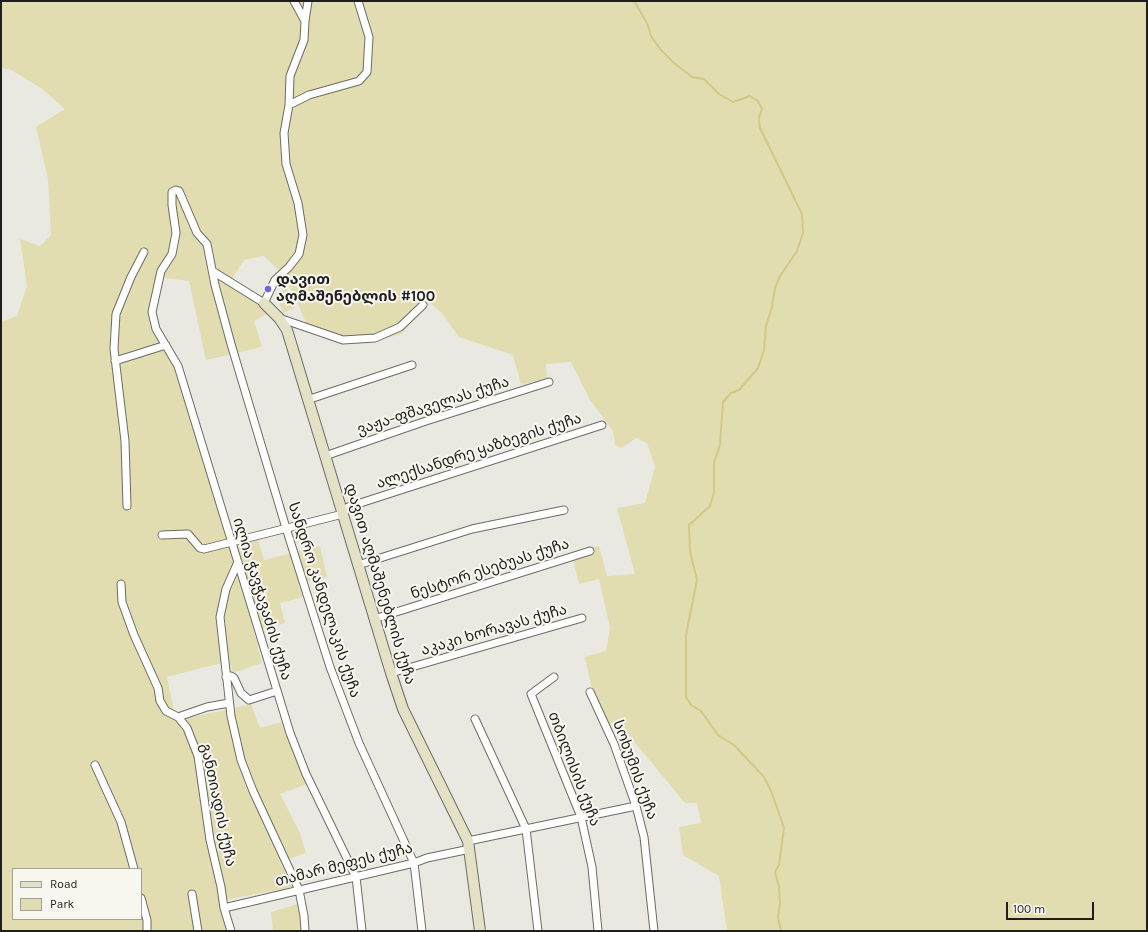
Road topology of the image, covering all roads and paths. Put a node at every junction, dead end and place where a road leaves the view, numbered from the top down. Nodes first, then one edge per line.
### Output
1 (294, 1) edge
2 (308, 1) edge
3 (358, 1) edge
4 (305, 21) junction
5 (289, 106) junction
6 (144, 252) dead end
7 (161, 271) joint
8 (214, 272) junction
9 (264, 303) junction
10 (423, 305) dead end
11 (279, 318) junction
12 (166, 345) junction
13 (115, 361) junction
14 (412, 365) dead end
15 (549, 382) dead end
16 (307, 400) junction
17 (602, 425) dead end
18 (325, 456) junction
19 (127, 506) dead end
20 (564, 510) dead end
21 (343, 514) junction
22 (286, 528) junction
23 (162, 535) dead end
24 (231, 542) junction
25 (590, 551) dead end
26 (238, 562) junction
27 (358, 565) junction
28 (121, 584) dead end
29 (582, 618) dead end
30 (374, 619) junction
31 (391, 673) junction
32 (226, 677) junction
33 (554, 677) dead end
34 (277, 691) junction
35 (590, 692) dead end
36 (229, 703) junction
37 (178, 717) junction
38 (475, 719) dead end
39 (95, 765) dead end
40 (636, 806) junction
41 (581, 817) junction
42 (526, 829) junction
43 (469, 845) junction
44 (414, 863) junction
45 (134, 868) edge
46 (356, 877) junction
47 (299, 890) junction
48 (192, 894) dead end
49 (142, 902) edge
50 (224, 908) junction
51 (147, 931) edge
52 (198, 931) edge
53 (231, 931) edge
54 (305, 931) edge
55 (362, 931) edge
56 (422, 931) edge
57 (480, 931) edge
58 (538, 931) edge
59 (598, 931) edge
60 (654, 931) edge

1 - 4 street
2 - 4 street
3 - 5 street
4 - 5 street
5 - 9 street
6 - 13 street
7 - 8 street, სანდრო კანდელაკის ქუჩა
7 - 12 street, ილია ჭავჭავაძის ქუჩა
8 - 9 street, დავით აღმაშენებლის ქუჩა
8 - 22 street, სანდრო კანდელაკის ქუჩა
9 - 11 street, დავით აღმაშენებლის ქუჩა
10 - 11 street
11 - 16 street, დავით აღმაშენებლის ქუჩა
12 - 13 street
12 - 24 street, ილია ჭავჭავაძის ქუჩა
13 - 19 street
14 - 16 street
15 - 18 street, ვაჟა-ფშაველას ქუჩა
16 - 18 street, დავით აღმაშენებლის ქუჩა
17 - 21 street, ალექსანდრე ყაზბეგის ქუჩა
18 - 21 street, დავით აღმაშენებლის ქუჩა
20 - 27 street
21 - 22 street, ალექსანდრე ყაზბეგის ქუჩა
21 - 27 street, დავით აღმაშენებლის ქუჩა
22 - 24 street, ალექსანდრე ყაზბეგის ქუჩა
22 - 44 street, სანდრო კანდელაკის ქუჩა
23 - 24 street, ალექსანდრე ყაზბეგის ქუჩა
24 - 26 street, ილია ჭავჭავაძის ქუჩა
25 - 30 street, ნესტორ ესებუას ქუჩა
26 - 32 street
26 - 34 street, ილია ჭავჭავაძის ქუჩა
27 - 30 street, დავით აღმაშენებლის ქუჩა
28 - 37 street, განთიადის ქუჩა
29 - 31 street, აკაკი ხორავას ქუჩა
30 - 31 street, დავით აღმაშენებლის ქუჩა
31 - 43 street, დავით აღმაშენებლის ქუჩა
32 - 34 street
32 - 36 street
33 - 41 street, თბილისის ქუჩა
34 - 46 street, ილია ჭავჭავაძის ქუჩა
35 - 40 street, სოხუმის ქუჩა
36 - 37 street
36 - 47 street
37 - 50 street, განთიადის ქუჩა
38 - 42 street
39 - 45 street
40 - 41 street, თამარ მეფეს ქუჩა
40 - 60 street, სოხუმის ქუჩა
41 - 42 street, თამარ მეფეს ქუჩა
41 - 59 street, თბილისის ქუჩა
42 - 43 street, თამარ მეფეს ქუჩა
42 - 58 street
43 - 44 street, თამარ მეფეს ქუჩა
43 - 57 street, დავით აღმაშენებლის ქუჩა
44 - 46 street, თამარ მეფეს ქუჩა
44 - 56 street, სანდრო კანდელაკის ქუჩა
46 - 47 street, თამარ მეფეს ქუჩა
46 - 55 street, ილია ჭავჭავაძის ქუჩა
47 - 50 street, თამარ მეფეს ქუჩა
47 - 54 street
48 - 52 street
49 - 51 street
50 - 53 street, განთიადის ქუჩა

